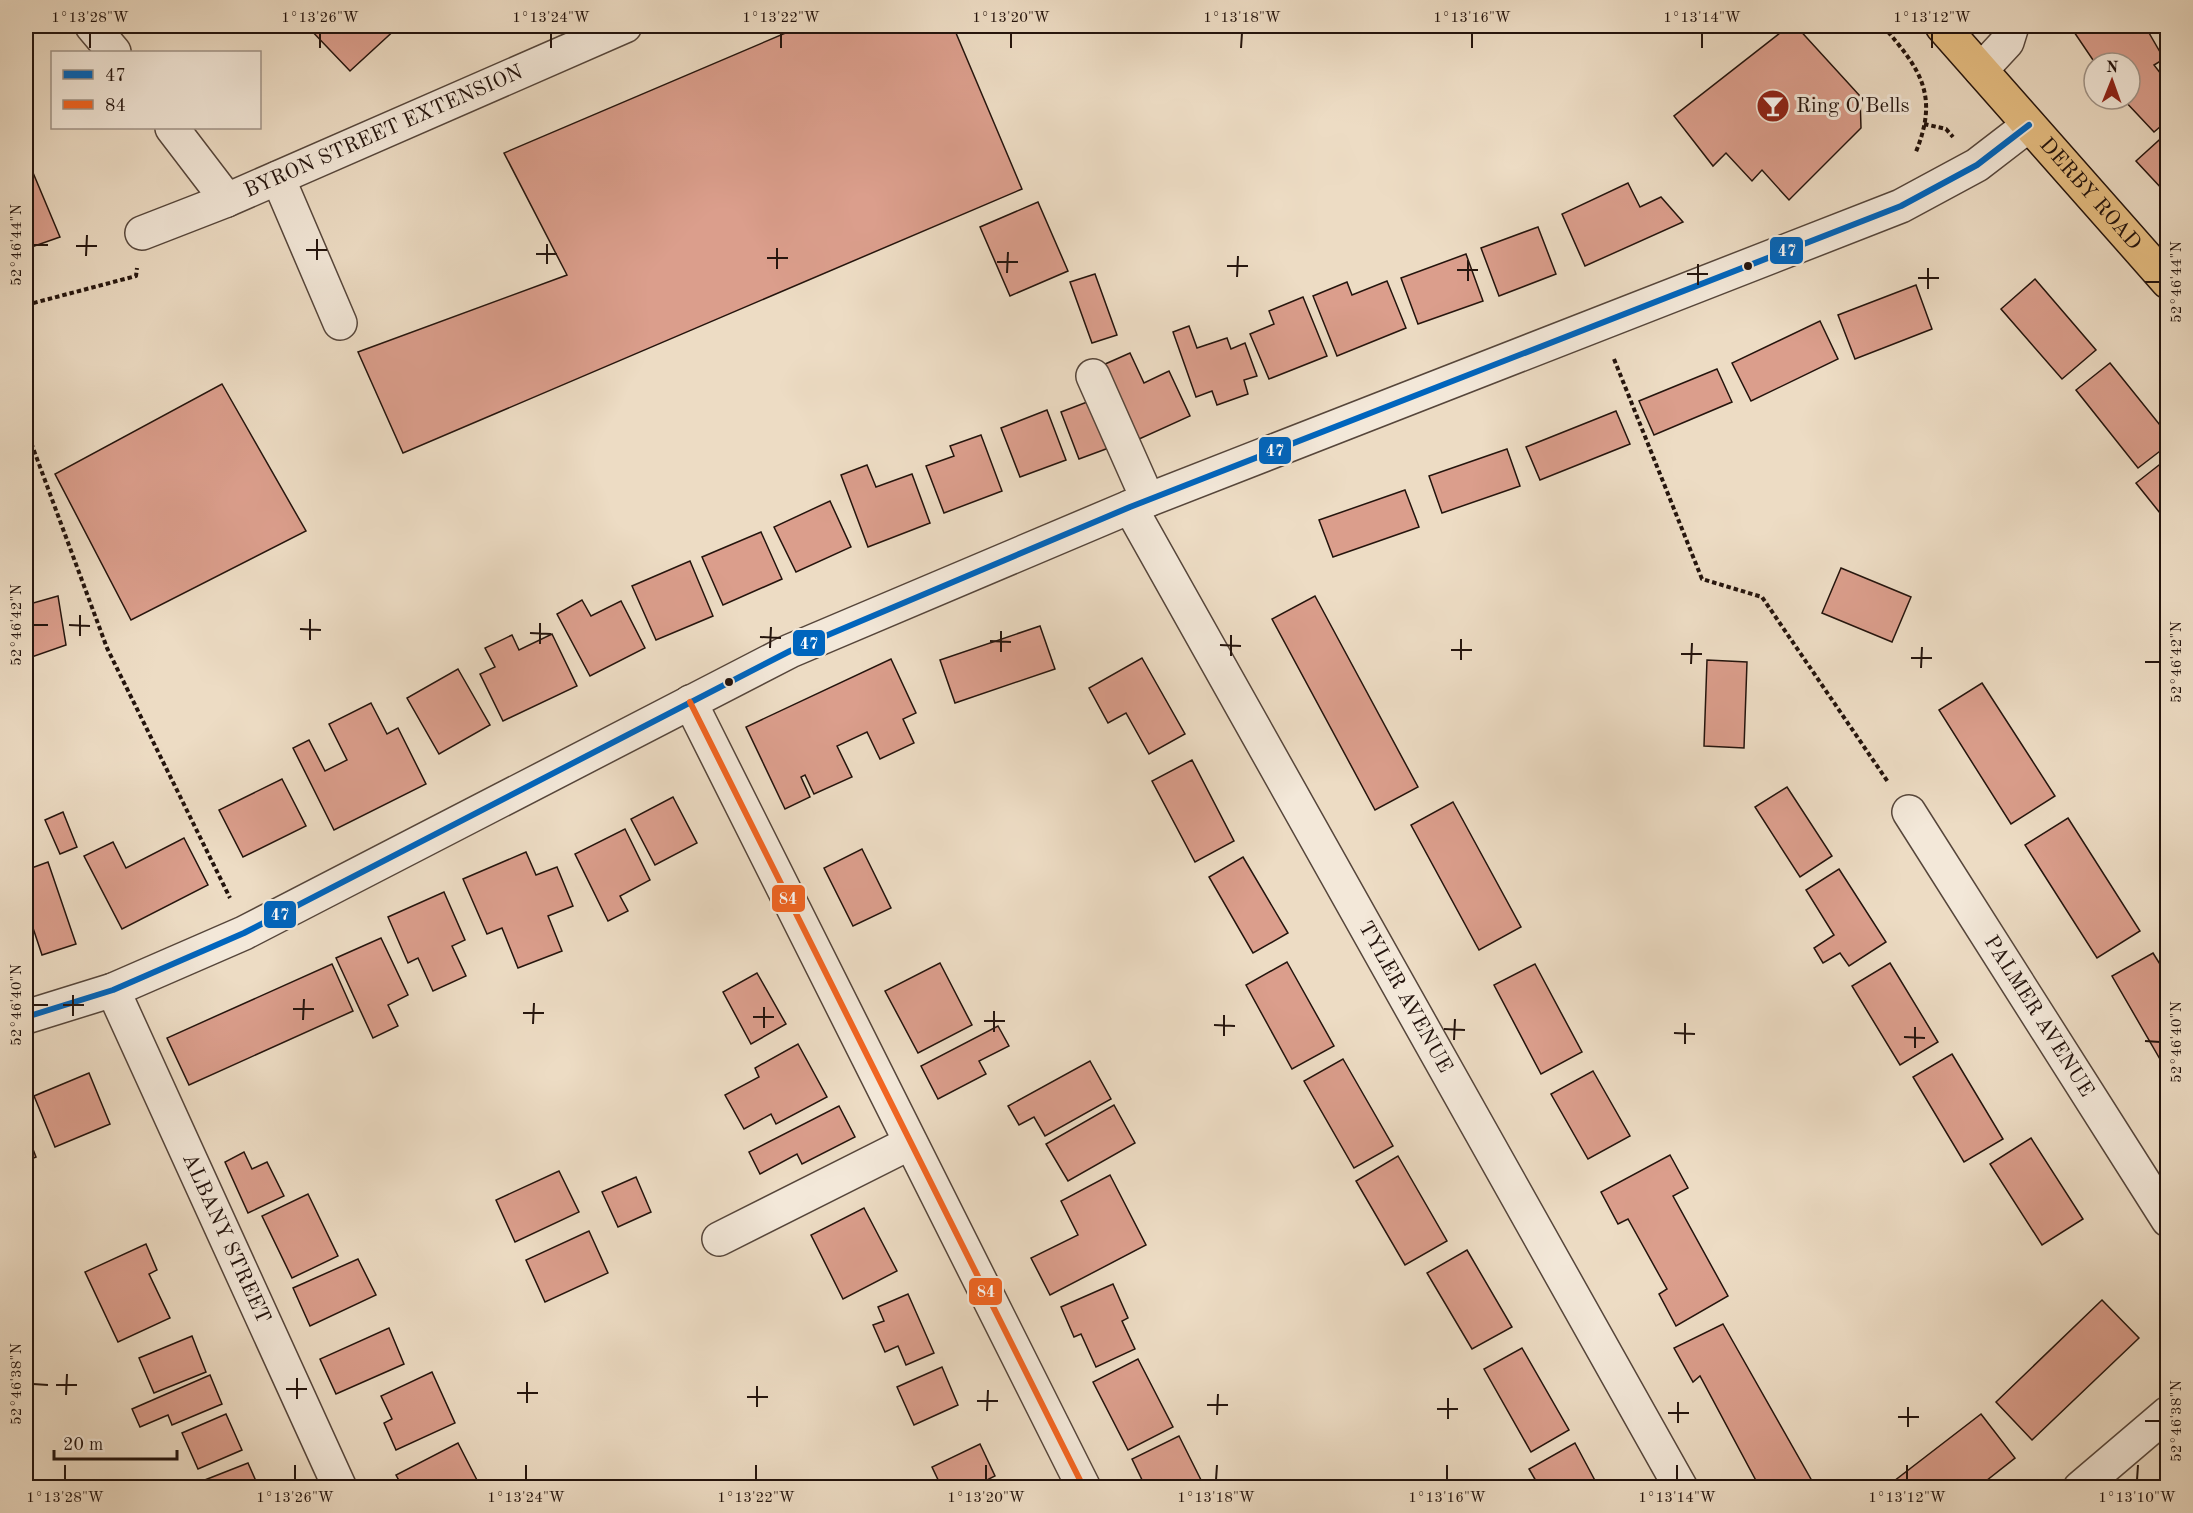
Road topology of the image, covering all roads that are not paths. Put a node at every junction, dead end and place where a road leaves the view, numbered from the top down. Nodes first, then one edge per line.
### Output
1 (92, 26) edge
2 (624, 26) edge
3 (1942, 26) edge
4 (2012, 26) edge
5 (113, 51) edge
6 (1981, 70) junction
7 (2030, 125) junction
8 (173, 129) edge
9 (278, 178) junction
10 (227, 201) junction
11 (142, 233) road end
12 (2168, 282) edge
13 (340, 323) dead end
14 (1093, 376) dead end
15 (1139, 503) junction
16 (690, 702) junction
17 (1909, 812) road end
18 (113, 990) junction
19 (26, 1017) edge
20 (910, 1143) junction
21 (2168, 1220) edge
22 (719, 1239) dead end
23 (2168, 1413) edge
24 (340, 1488) edge
25 (1084, 1488) edge
26 (1681, 1488) edge
27 (2080, 1488) edge

1 - 5 street
2 - 9 street, BYRON STREET EXTENSION
3 - 6 highway, DERBY ROAD
4 - 6 street
6 - 7 highway, DERBY ROAD
7 - 12 highway, DERBY ROAD
7 - 15 street
8 - 10 street
9 - 10 street, BYRON STREET EXTENSION
9 - 13 street
10 - 11 street, BYRON STREET EXTENSION
14 - 15 street, TYLER AVENUE
15 - 16 street
15 - 26 street, TYLER AVENUE
16 - 18 street
16 - 20 street
17 - 21 street, PALMER AVENUE
18 - 19 street
18 - 24 street, ALBANY STREET
20 - 22 street
20 - 25 street
23 - 27 street

